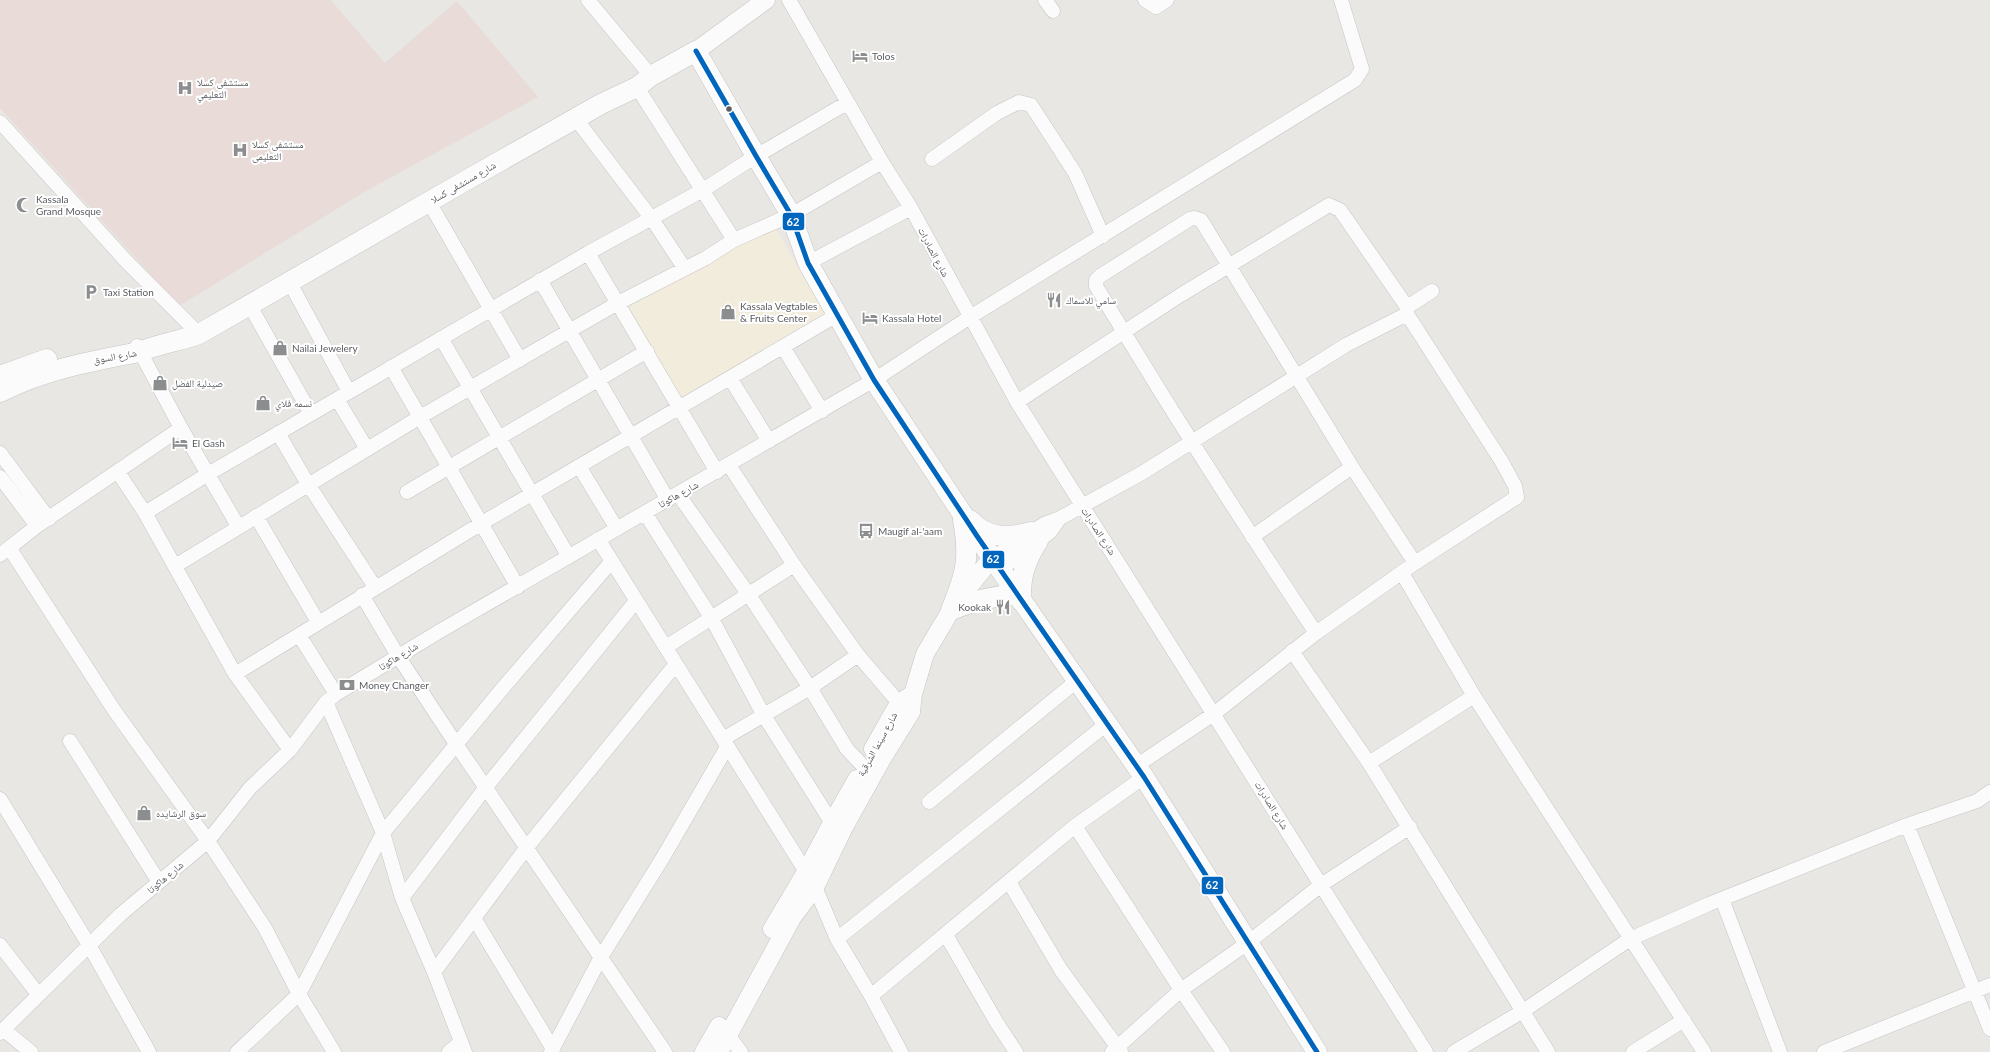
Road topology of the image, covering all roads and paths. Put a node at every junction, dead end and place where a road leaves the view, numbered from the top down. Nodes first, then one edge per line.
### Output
1 (588, 0) edge
2 (766, 0) edge
3 (789, 0) edge
4 (1145, 0) edge
5 (1167, 0) edge
6 (1341, 0) edge
7 (696, 51) junction
8 (644, 82) junction
9 (847, 102) junction
10 (576, 118) junction
11 (0, 122) edge
12 (756, 156) junction
13 (932, 159) dead end
14 (882, 162) junction
15 (703, 190) junction
16 (429, 202) junction
17 (911, 208) junction
18 (791, 215) junction
19 (652, 219) junction
20 (1104, 236) junction
21 (734, 240) junction
22 (588, 253) junction
23 (808, 263) junction
24 (1228, 265) junction
25 (685, 269) junction
26 (540, 280) junction
27 (290, 283) junction
28 (1432, 291) dead end
29 (618, 303) junction
30 (250, 306) junction
31 (491, 309) junction
32 (1407, 310) junction
33 (837, 315) junction
34 (970, 318) junction
35 (569, 331) junction
36 (1124, 332) junction
37 (199, 334) junction
38 (441, 338) junction
39 (783, 347) junction
40 (142, 349) junction
41 (647, 351) junction
42 (520, 360) junction
43 (391, 367) junction
44 (0, 376) edge
45 (1297, 376) junction
46 (730, 378) junction
47 (598, 380) junction
48 (874, 380) junction
49 (471, 388) junction
50 (0, 392) edge
51 (343, 396) junction
52 (1017, 402) junction
53 (679, 408) junction
54 (822, 411) junction
55 (311, 414) junction
56 (420, 417) junction
57 (181, 428) junction
58 (278, 433) junction
59 (631, 436) junction
60 (499, 438) junction
61 (769, 441) junction
62 (1192, 442) junction
63 (367, 449) junction
64 (0, 453) edge
65 (579, 466) junction
66 (449, 467) junction
67 (1352, 467) junction
68 (723, 469) junction
69 (118, 472) junction
70 (208, 474) junction
71 (0, 477) edge
72 (308, 484) junction
73 (407, 492) dead end
74 (532, 494) junction
75 (673, 497) junction
76 (1083, 506) junction
77 (962, 512) junction
78 (144, 513) junction
79 (645, 513) junction
80 (256, 516) junction
81 (43, 523) junction
82 (482, 523) junction
83 (238, 526) junction
84 (617, 529) junction
85 (1034, 537) junction
86 (1252, 537) junction
87 (598, 539) junction
88 (5, 552) edge
89 (569, 557) junction
90 (611, 562) junction
91 (1415, 563) junction
92 (996, 564) junction
93 (794, 565) junction
94 (175, 566) junction
95 (1402, 573) junction
96 (375, 587) junction
97 (518, 587) junction
98 (362, 595) junction
99 (749, 595) junction
100 (1019, 598) junction
101 (636, 601) junction
102 (953, 608) junction
103 (712, 619) junction
104 (318, 622) junction
105 (1316, 633) junction
106 (299, 634) junction
107 (666, 647) junction
108 (1292, 651) junction
109 (858, 655) junction
110 (398, 656) junction
111 (676, 664) junction
112 (235, 674) junction
113 (1078, 680) junction
114 (810, 688) junction
115 (1474, 696) junction
116 (331, 698) junction
117 (908, 703) junction
118 (1215, 713) junction
119 (763, 714) junction
120 (1108, 723) junction
121 (70, 741) dead end
122 (725, 743) junction
123 (456, 744) junction
124 (290, 750) junction
125 (1369, 763) junction
126 (1140, 771) junction
127 (868, 773) junction
128 (486, 787) junction
129 (1990, 792) edge
130 (0, 799) edge
131 (929, 802) dead end
132 (832, 823) junction
133 (1907, 825) junction
134 (1075, 826) junction
135 (1410, 827) junction
136 (383, 833) junction
137 (208, 841) junction
138 (527, 847) junction
139 (810, 879) junction
140 (159, 882) junction
141 (1009, 882) junction
142 (1321, 885) junction
143 (402, 898) junction
144 (1722, 899) junction
145 (474, 918) junction
146 (946, 936) junction
147 (837, 939) junction
148 (1630, 939) junction
149 (1249, 942) junction
150 (0, 945) edge
151 (89, 945) junction
152 (601, 957) junction
153 (434, 972) junction
154 (1990, 985) edge
155 (1181, 990) junction
156 (1975, 991) junction
157 (38, 994) junction
158 (299, 994) junction
159 (871, 996) junction
160 (1523, 1011) junction
161 (1684, 1020) junction
162 (1990, 1029) edge
163 (2, 1031) edge
164 (728, 1035) junction
165 (463, 1047) edge
166 (552, 1050) edge
167 (1117, 1050) edge
168 (30, 1052) edge
169 (149, 1052) edge
170 (237, 1052) edge
171 (334, 1052) edge
172 (449, 1052) edge
173 (665, 1052) edge
174 (704, 1052) edge
175 (719, 1052) edge
176 (741, 1052) edge
177 (901, 1052) edge
178 (1016, 1052) edge
179 (1224, 1052) edge
180 (1317, 1052) edge
181 (1426, 1052) edge
182 (1454, 1052) edge
183 (1548, 1052) edge
184 (1634, 1052) edge
185 (1704, 1052) edge
186 (1780, 1052) edge
187 (1824, 1052) edge

1 - 8 street
2 - 7 street, شارع مستشفى كسلا
3 - 9 street, شارع الصادرات
4 - 5 street
6 - 20 street, شارع هاكوتا
7 - 8 main road, شارع مستشفى كسلا
7 - 12 main road
8 - 10 main road, شارع مستشفى كسلا
8 - 15 street
9 - 12 street
9 - 14 street, شارع الصادرات
10 - 16 main road, شارع مستشفى كسلا
10 - 19 street
11 - 37 street
12 - 15 street
12 - 18 main road
13 - 20 street
14 - 17 street, شارع الصادرات
14 - 18 street
15 - 19 street
15 - 21 street
16 - 27 main road, شارع مستشفى كسلا
16 - 31 street
17 - 23 street
17 - 34 street, شارع الصادرات
18 - 21 street
18 - 23 main road
19 - 22 street
19 - 25 street
20 - 34 street, شارع هاكوتا
21 - 25 street
22 - 26 street
22 - 29 street
23 - 33 main road
24 - 32 street
24 - 36 street
24 - 36 street
24 - 45 street
25 - 29 street
26 - 31 street
26 - 35 street
27 - 30 main road, شارع مستشفى كسلا
27 - 51 street
28 - 32 street
29 - 35 street
29 - 41 street
30 - 37 main road, شارع مستشفى كسلا
30 - 55 street
31 - 38 street
31 - 42 street
32 - 45 street
32 - 91 street
33 - 39 street
33 - 48 main road
34 - 48 street, شارع هاكوتا
34 - 52 street, شارع الصادرات
35 - 42 street
35 - 47 street
36 - 52 street
36 - 62 street
37 - 40 main road, شارع مستشفى كسلا
38 - 43 street
38 - 49 street
39 - 46 street
39 - 54 street
40 - 44 main road, شارع السوق
40 - 50 main road, شارع السوق
40 - 57 street
41 - 47 street
41 - 53 street
42 - 49 street
43 - 51 street
43 - 56 street
45 - 62 street
45 - 67 street
46 - 53 street
46 - 61 street
47 - 59 street
47 - 60 street
48 - 54 street, شارع هاكوتا
48 - 77 main road
49 - 56 street
49 - 60 street
51 - 55 street
51 - 63 street
52 - 76 street, شارع الصادرات
53 - 59 street
53 - 68 street
54 - 61 street, شارع هاكوتا
55 - 58 street
56 - 63 street
56 - 66 street
57 - 69 street
57 - 70 street
58 - 70 street
58 - 72 street
59 - 65 street
59 - 75 street
60 - 66 street
60 - 74 street
61 - 68 street, شارع هاكوتا
62 - 76 street
62 - 86 street
63 - 72 street
64 - 81 street
65 - 74 street
65 - 84 street
66 - 73 street
66 - 82 street
67 - 86 street
67 - 91 street
68 - 75 street, شارع هاكوتا
68 - 93 street
69 - 78 street
69 - 81 street
70 - 78 street
70 - 83 street
71 - 81 street
72 - 80 street
72 - 96 street
74 - 82 street
74 - 89 street
75 - 79 street, شارع هاكوتا
75 - 99 street
76 - 85 street
76 - 118 street, شارع الصادرات
77 - 85 main road
77 - 92 main road
77 - 102 main road
78 - 94 street
79 - 84 street, شارع هاكوتا
79 - 103 street
80 - 83 street
80 - 104 street
81 - 88 street
82 - 96 street
82 - 97 street
83 - 94 street
84 - 87 street, شارع هاكوتا
85 - 92 street
85 - 100 main road
86 - 105 street
87 - 89 street, شارع هاكوتا
87 - 90 street
88 - 137 street
89 - 97 street, شارع هاكوتا
90 - 101 street
90 - 123 street
91 - 95 street
92 - 100 main road
92 - 102 street
93 - 99 street
93 - 109 street
94 - 112 street
95 - 105 street
95 - 115 street
96 - 98 street
97 - 110 street, شارع هاكوتا
98 - 104 street
98 - 110 street
99 - 103 street
99 - 114 street
100 - 102 main road
100 - 113 main road
101 - 107 street
101 - 128 street
102 - 117 street, شارع سينما الشرقية
103 - 107 street
103 - 119 street
104 - 106 street
105 - 108 street
106 - 112 street
106 - 116 street
107 - 111 street
108 - 118 street
108 - 125 street
109 - 114 street
109 - 117 street
110 - 116 street, شارع هاكوتا
110 - 123 street
111 - 122 street
111 - 138 street
112 - 124 street
113 - 120 main road
113 - 131 street
114 - 119 street
114 - 127 street
115 - 125 street
115 - 148 street
116 - 124 street, شارع هاكوتا
116 - 136 street
117 - 127 street, شارع سينما الشرقية
118 - 126 street
118 - 142 street, شارع الصادرات
119 - 122 street
119 - 132 street
120 - 126 main road
120 - 147 street
121 - 140 street
122 - 139 street
122 - 152 street
123 - 128 street
123 - 136 street
124 - 137 street, شارع هاكوتا
125 - 135 street
126 - 134 street
126 - 149 main road
127 - 132 street, شارع سينما الشرقية
127 - 139 street, شارع سينما الشرقية
128 - 138 street
128 - 143 street
129 - 133 street
130 - 151 street
132 - 139 street, شارع سينما الشرقية
133 - 144 street
133 - 156 street
134 - 141 street
134 - 155 street
135 - 142 street
135 - 160 street
136 - 143 street
136 - 158 street
137 - 140 street, شارع هاكوتا
137 - 158 street
138 - 145 street
138 - 152 street
139 - 147 street
139 - 164 street, شارع سينما الشرقية
139 - 174 street, شارع سينما الشرقية
140 - 151 street, شارع هاكوتا
141 - 146 street
141 - 167 street
142 - 149 street
142 - 181 street, شارع الصادرات
143 - 153 street
144 - 148 street
144 - 186 street
145 - 153 street
145 - 166 street
146 - 159 street
146 - 178 street
147 - 159 street
148 - 160 street
148 - 161 street
149 - 155 street
149 - 180 main road
150 - 157 street
151 - 157 street, شارع هاكوتا
151 - 169 street
152 - 166 street
152 - 173 street
153 - 165 street
154 - 156 street
155 - 167 street
155 - 179 street
156 - 162 street
156 - 187 street
157 - 163 street, شارع هاكوتا
158 - 170 street
158 - 171 street
159 - 177 street
160 - 182 street
160 - 183 street
161 - 184 street
161 - 185 street
163 - 168 street
164 - 175 street, شارع سينما الشرقية
164 - 176 street
165 - 172 street

